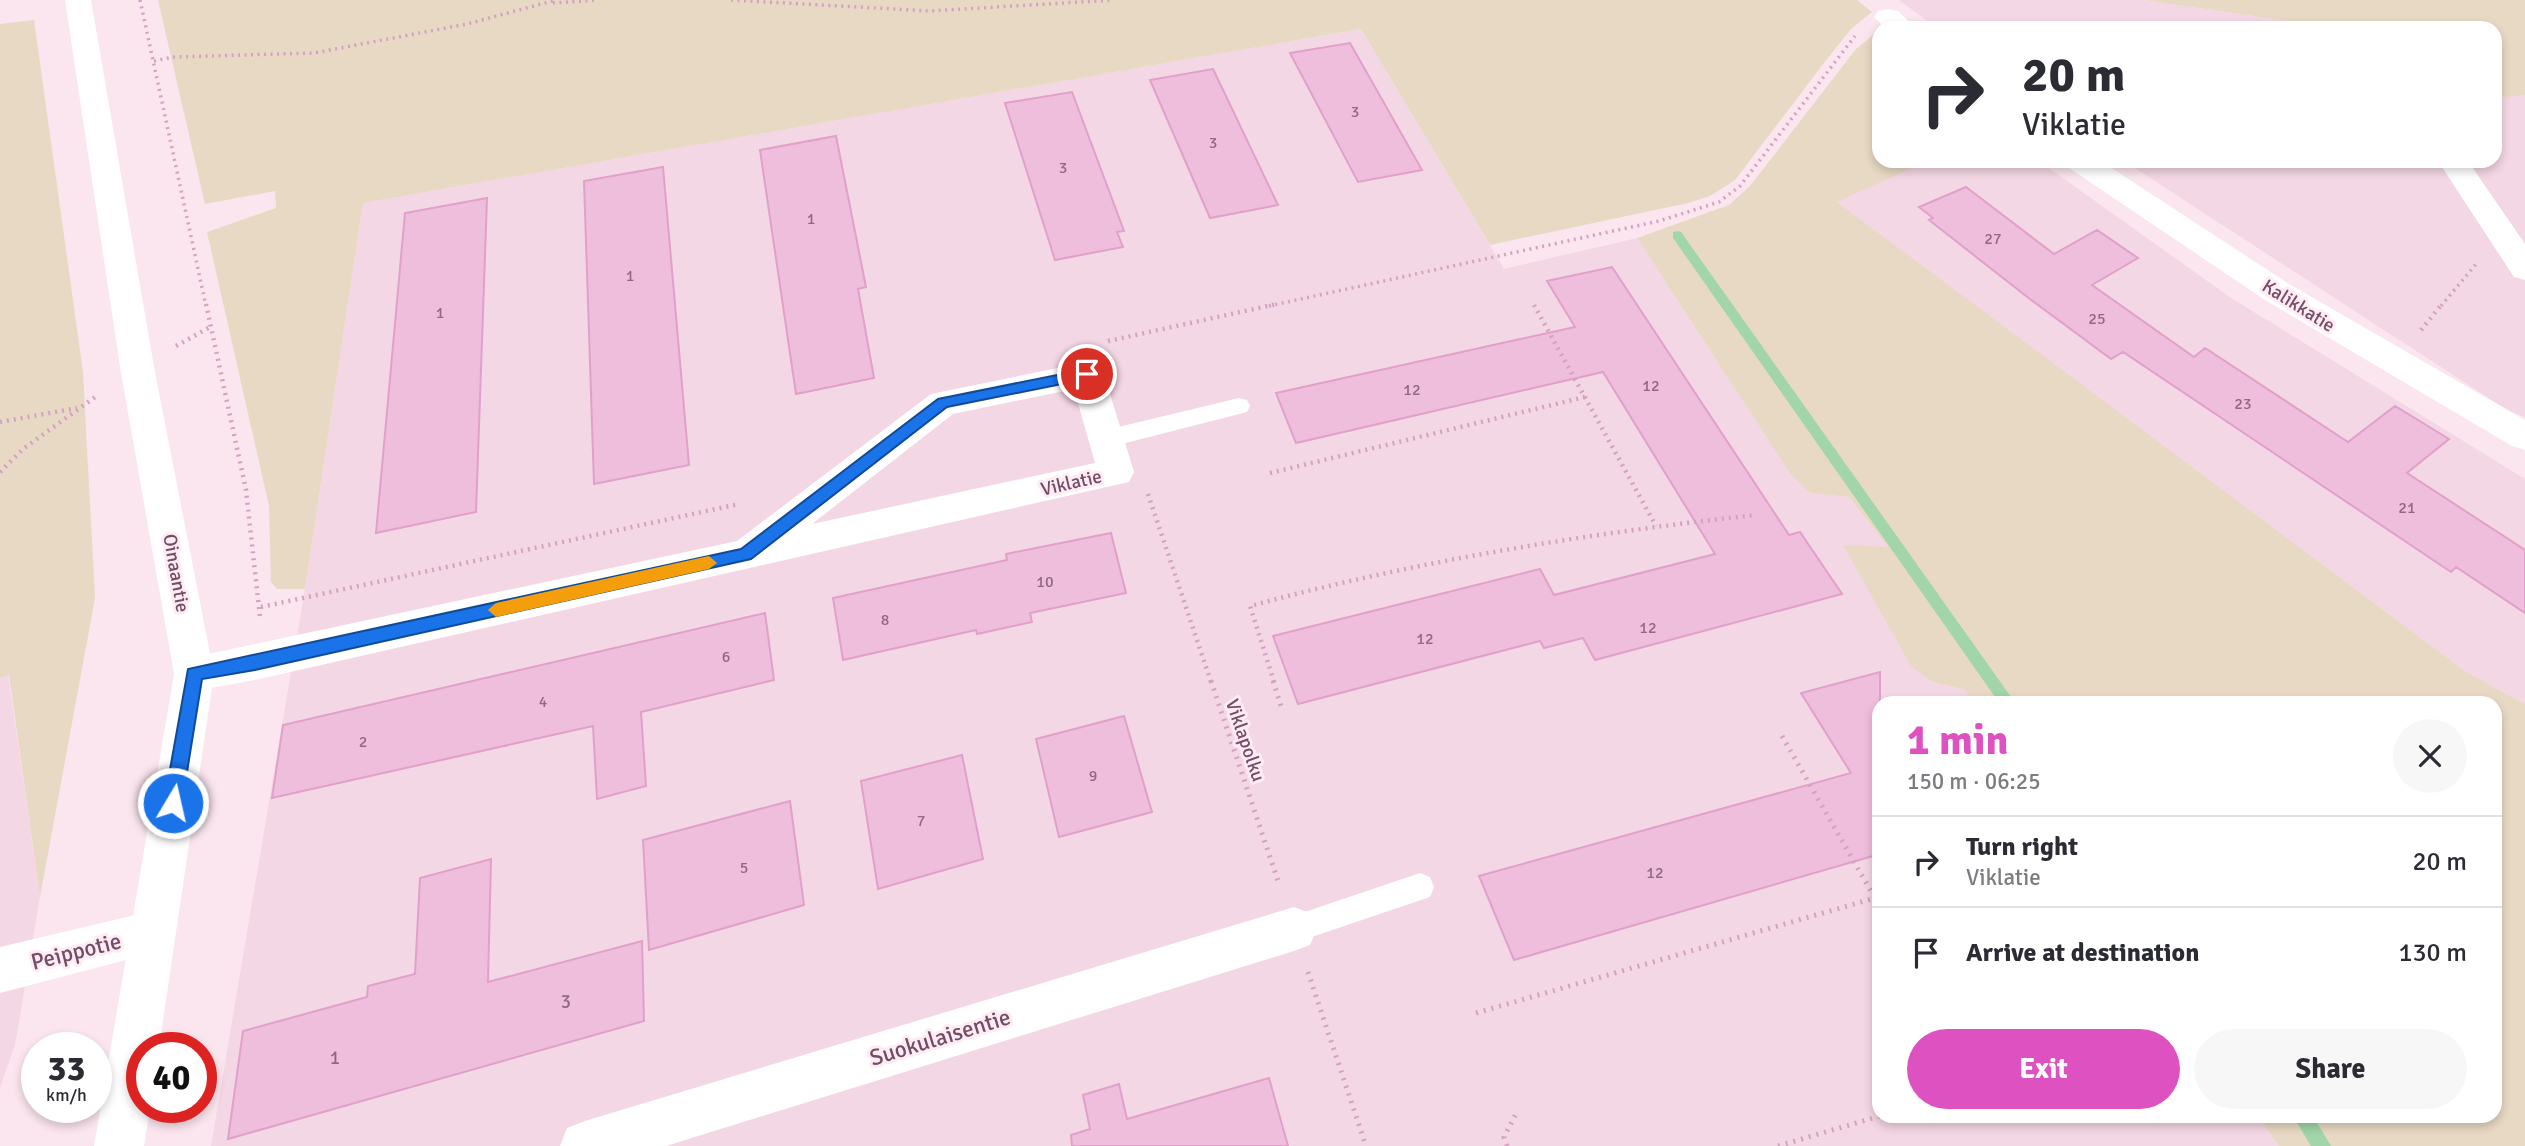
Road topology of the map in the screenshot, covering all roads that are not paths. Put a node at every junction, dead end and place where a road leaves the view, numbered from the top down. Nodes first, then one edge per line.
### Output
1 (78, 0) edge
2 (2091, 168) edge
3 (2458, 168) edge
4 (2513, 232) edge
5 (2525, 269) edge
6 (1239, 406) dead end
7 (1117, 436) junction
8 (2525, 437) edge
9 (746, 555) junction
10 (194, 674) junction
11 (1420, 887) dead end
12 (1294, 929) joint
13 (152, 933) junction
14 (0, 970) edge
15 (119, 1146) edge
16 (585, 1146) edge

1 - 10 street, Oinaantie
2 - 8 street, Kalikkatie
3 - 4 street
4 - 5 street
6 - 7 lane
7 - 9 street, Viklatie
7 - 9 street, Viklatie
9 - 10 street, Viklatie
10 - 13 street, Oinaantie
11 - 12 lane
12 - 16 street, Suokulaisentie
13 - 14 street, Peippotie
13 - 15 street, Oinaantie

